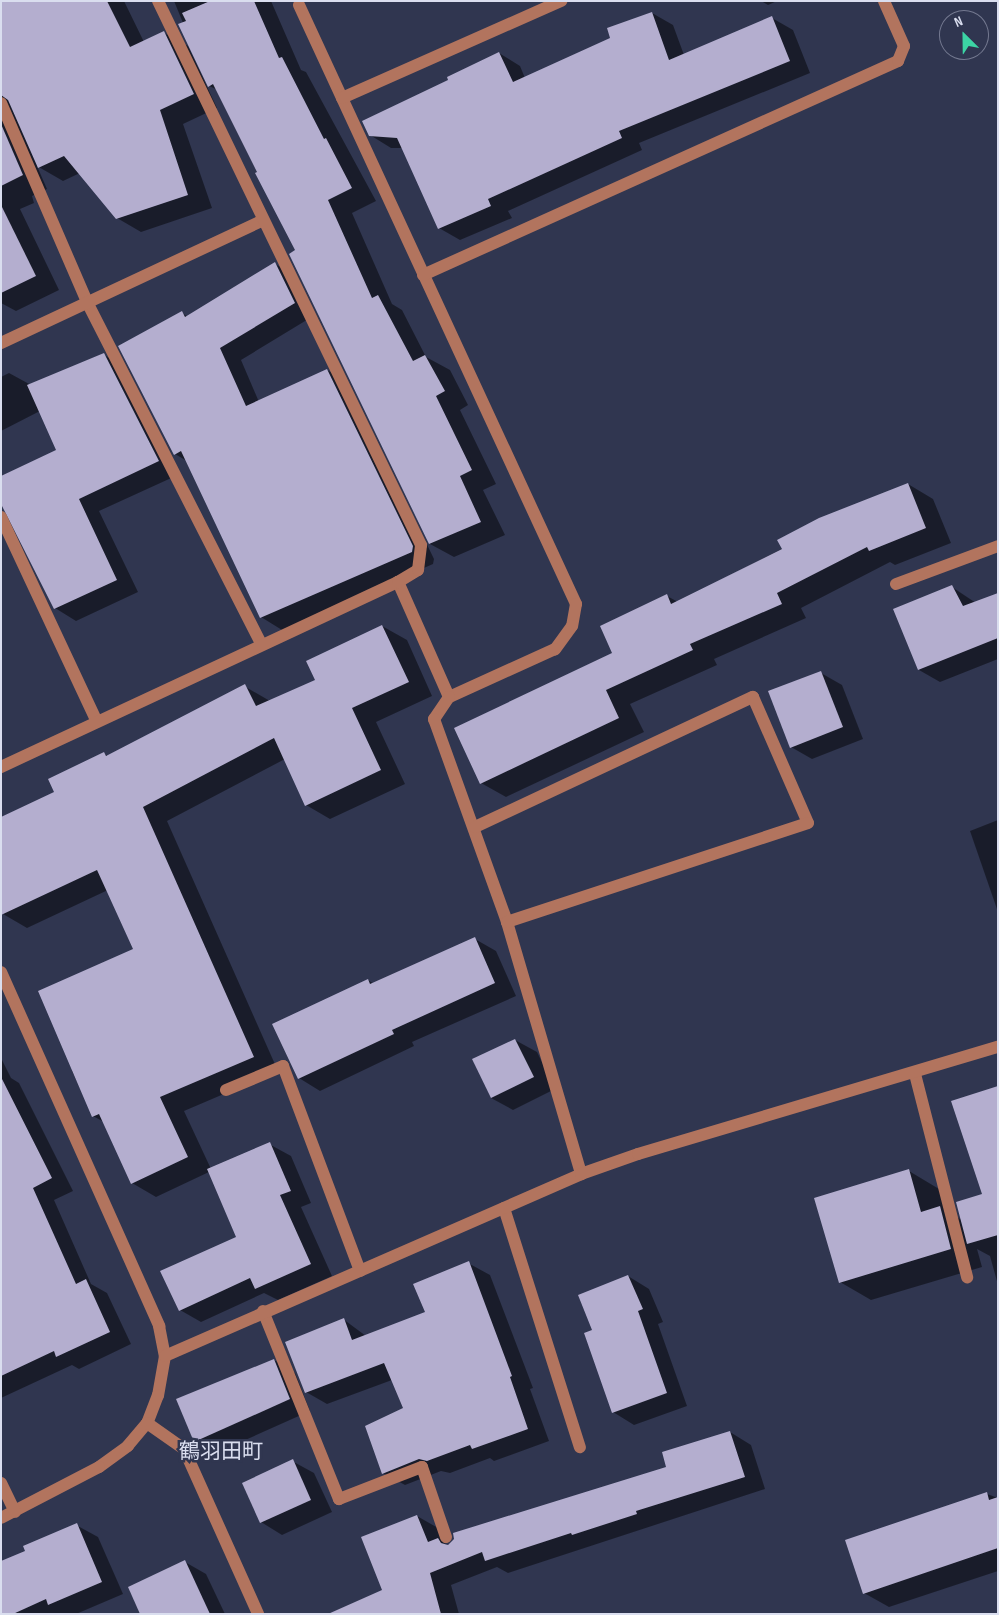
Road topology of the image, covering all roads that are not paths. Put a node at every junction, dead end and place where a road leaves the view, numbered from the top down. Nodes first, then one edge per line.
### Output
1 (158, 1) edge
2 (561, 1) edge
3 (884, 1) edge
4 (302, 3) edge
5 (342, 98) junction
6 (1, 103) edge
7 (262, 220) junction
8 (423, 274) junction
9 (87, 302) junction
10 (1, 343) edge
11 (1, 516) edge
12 (998, 546) edge
13 (398, 582) junction
14 (896, 584) dead end
15 (261, 644) junction
16 (448, 697) junction
17 (96, 720) junction
18 (1, 766) edge
19 (475, 827) junction
20 (508, 922) junction
21 (1, 972) edge
22 (998, 1047) edge
23 (916, 1074) junction
24 (226, 1090) dead end
25 (581, 1174) junction
26 (504, 1208) junction
27 (360, 1271) junction
28 (967, 1277) dead end
29 (263, 1311) junction
30 (165, 1356) junction
31 (148, 1423) junction
32 (580, 1447) dead end
33 (1, 1483) edge
34 (15, 1512) junction
35 (1, 1518) edge
36 (446, 1537) dead end
37 (258, 1614) edge

1 - 7 street
2 - 5 street
3 - 8 street
4 - 5 street
5 - 8 street
6 - 9 street
7 - 9 street
7 - 13 street
8 - 16 street
9 - 10 street
9 - 15 street
11 - 17 street
12 - 14 street
13 - 15 street
13 - 16 street
15 - 17 street
16 - 19 street
17 - 18 street
19 - 20 street
19 - 20 street
20 - 25 street
21 - 30 street
22 - 23 street
23 - 25 street
23 - 28 street
24 - 27 street
25 - 26 street
26 - 27 street
26 - 32 street
27 - 29 street
29 - 30 street
29 - 36 street
30 - 31 street
31 - 34 street
31 - 37 street
33 - 34 street
34 - 35 street

